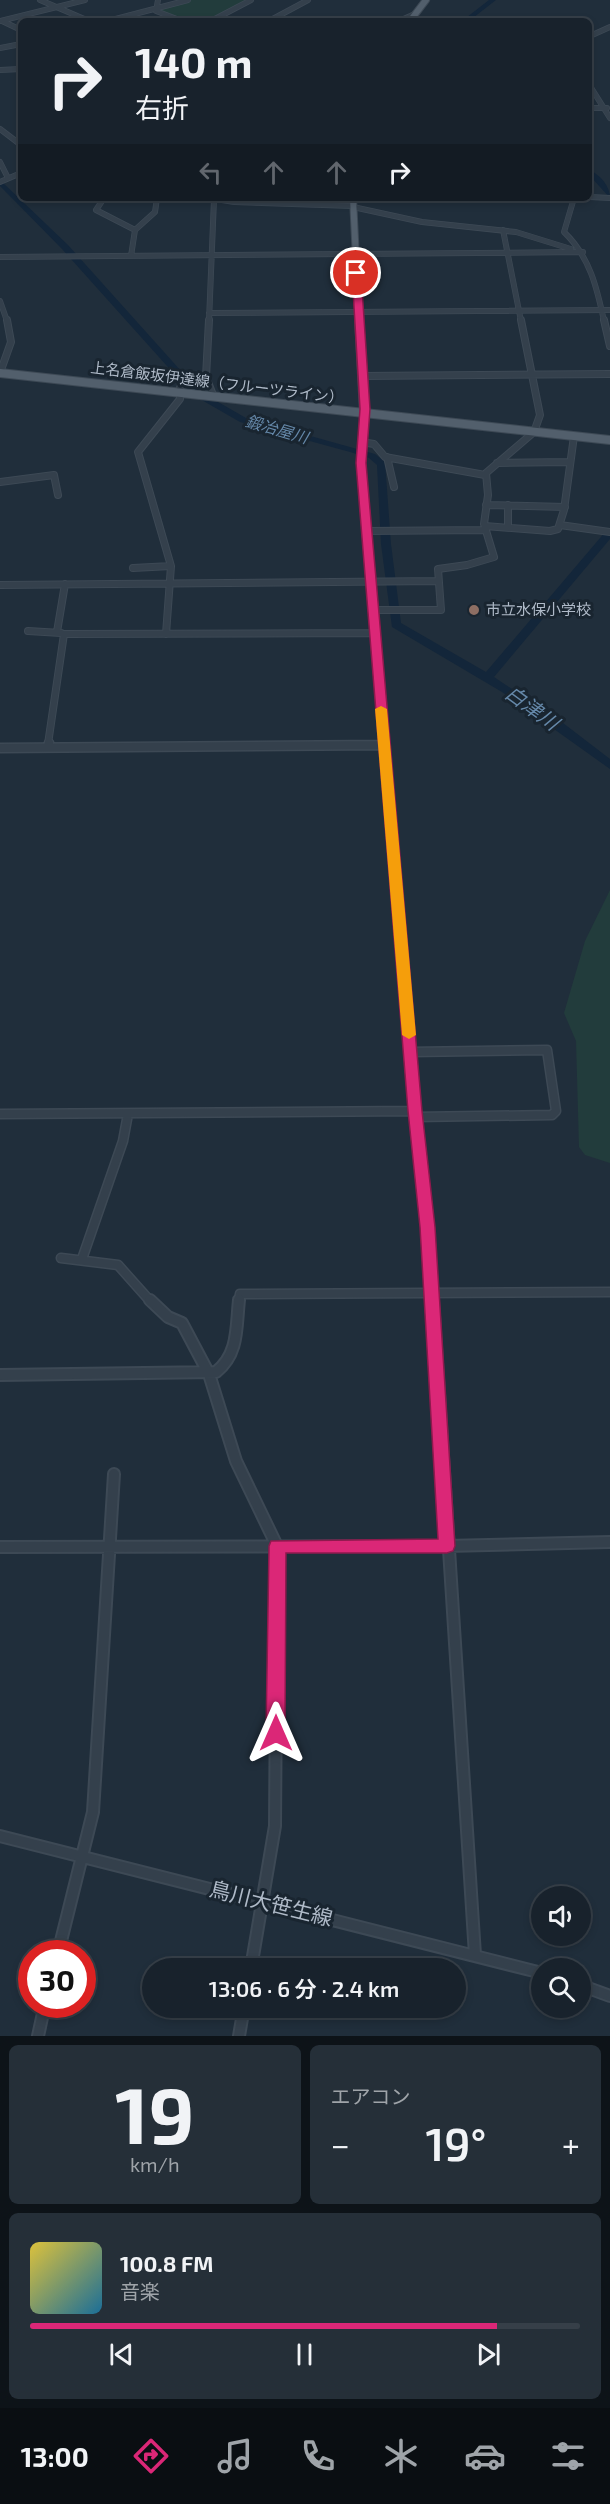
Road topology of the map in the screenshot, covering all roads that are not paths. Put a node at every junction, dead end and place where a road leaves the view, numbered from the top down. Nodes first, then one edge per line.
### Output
1 (40, 0) edge
2 (85, 0) edge
3 (158, 0) edge
4 (188, 0) edge
5 (251, 0) edge
6 (308, 0) edge
7 (426, 0) edge
8 (57, 7) junction
9 (156, 8) junction
10 (417, 13) junction
11 (82, 18) edge
12 (119, 18) edge
13 (173, 18) edge
14 (217, 18) edge
15 (275, 18) edge
16 (406, 18) edge
17 (413, 18) edge
18 (0, 21) edge
19 (610, 27) edge
20 (18, 29) edge
21 (592, 35) edge
22 (18, 45) edge
23 (0, 48) edge
24 (18, 69) edge
25 (0, 70) edge
26 (592, 93) edge
27 (607, 108) edge
28 (610, 118) edge
29 (2, 132) edge
30 (18, 143) edge
31 (0, 162) edge
32 (18, 174) edge
33 (4, 180) edge
34 (592, 197) edge
35 (610, 198) edge
36 (102, 201) edge
37 (157, 201) edge
38 (212, 201) edge
39 (228, 201) edge
40 (353, 201) edge
41 (573, 201) edge
42 (353, 207) junction
43 (135, 230) junction
44 (503, 230) junction
45 (584, 252) junction
46 (355, 254) junction
47 (508, 254) junction
48 (131, 256) junction
49 (212, 256) junction
50 (0, 257) edge
51 (0, 301) edge
52 (600, 310) junction
53 (610, 310) edge
54 (518, 311) junction
55 (359, 312) junction
56 (209, 314) junction
57 (610, 346) edge
58 (0, 372) edge
59 (610, 374) edge
60 (531, 375) junction
61 (362, 376) junction
62 (181, 389) junction
63 (209, 393) junction
64 (365, 411) junction
65 (535, 430) junction
66 (574, 436) junction
67 (610, 438) edge
68 (361, 442) junction
69 (387, 457) junction
70 (569, 462) junction
71 (496, 463) junction
72 (485, 475) junction
73 (0, 482) edge
74 (394, 487) dead end
75 (58, 495) dead end
76 (486, 505) junction
77 (508, 505) junction
78 (565, 507) junction
79 (560, 525) junction
80 (508, 527) junction
81 (485, 528) junction
82 (367, 531) junction
83 (610, 532) edge
84 (171, 566) junction
85 (133, 568) dead end
86 (438, 581) junction
87 (372, 582) junction
88 (170, 583) junction
89 (65, 584) junction
90 (0, 585) edge
91 (375, 610) junction
92 (28, 631) dead end
93 (61, 633) junction
94 (166, 633) junction
95 (376, 633) junction
96 (384, 745) junction
97 (48, 747) junction
98 (0, 748) edge
99 (411, 1052) junction
100 (0, 1114) edge
101 (128, 1114) junction
102 (416, 1114) junction
103 (61, 1258) dead end
104 (82, 1259) junction
105 (610, 1293) edge
106 (431, 1294) junction
107 (209, 1374) junction
108 (0, 1375) edge
109 (114, 1474) dead end
110 (610, 1542) edge
111 (277, 1546) junction
112 (447, 1546) junction
113 (0, 1547) edge
114 (108, 1547) junction
115 (0, 1836) edge
116 (81, 1857) junction
117 (263, 1902) junction
118 (61, 1940) edge
119 (475, 1955) junction
120 (253, 1958) edge
121 (531, 1971) edge
122 (591, 1989) edge
123 (610, 1996) edge
124 (42, 2018) edge
125 (242, 2018) edge
126 (38, 2036) edge
127 (239, 2036) edge

1 - 8 street
2 - 8 street
3 - 9 street
4 - 9 street
5 - 14 street
6 - 15 street
7 - 10 main road
8 - 11 street
8 - 18 street
9 - 12 street
9 - 13 street
10 - 16 street
10 - 17 main road
18 - 20 street
19 - 21 street
22 - 23 street
24 - 25 street
26 - 27 street
27 - 28 street
29 - 30 street
31 - 33 street
32 - 33 street
34 - 35 street
36 - 43 street
37 - 43 street
38 - 49 street
39 - 42 street
40 - 42 main road
41 - 45 street
42 - 44 street
42 - 46 main road
43 - 48 street
44 - 45 street
44 - 47 street
45 - 47 street
45 - 52 street
46 - 47 street
46 - 49 street
46 - 55 main road
47 - 54 street
48 - 49 street
48 - 50 street
49 - 56 street
51 - 58 street
52 - 53 street
52 - 54 street
52 - 57 street
54 - 55 street
54 - 60 street
55 - 56 street
55 - 61 main road
56 - 63 street
58 - 62 main road, 上名倉飯坂伊達線（フルーツライン）
59 - 60 street
60 - 61 street
60 - 65 street
61 - 64 main road
62 - 63 main road, 上名倉飯坂伊達線（フルーツライン）
62 - 84 street
63 - 64 main road, 上名倉飯坂伊達線（フルーツライン）
64 - 65 main road, 上名倉飯坂伊達線（フルーツライン）
64 - 68 street
65 - 66 main road, 上名倉飯坂伊達線（フルーツライン）
65 - 67 main road, 上名倉飯坂伊達線（フルーツライン）
65 - 71 street
66 - 67 main road, 上名倉飯坂伊達線（フルーツライン）
66 - 70 street
68 - 69 street
68 - 82 street
69 - 72 street
69 - 74 street
70 - 71 street
70 - 78 street
71 - 72 street
72 - 76 street
73 - 75 street
76 - 77 street
76 - 81 street
77 - 78 street
77 - 80 street
78 - 79 street
79 - 80 street
79 - 83 street
80 - 81 street
81 - 82 street
81 - 86 street
82 - 87 street
84 - 85 street
84 - 88 street
86 - 87 street
86 - 91 street
87 - 88 street
87 - 91 street
88 - 89 street
88 - 94 street
89 - 90 street
89 - 93 street
91 - 95 street
92 - 93 street
93 - 94 street
93 - 97 street
94 - 95 street
95 - 96 street
96 - 97 street
96 - 99 street
97 - 98 street
99 - 102 street
99 - 102 street
100 - 101 street
101 - 102 street
101 - 104 street
102 - 106 street
103 - 104 street
104 - 107 street
105 - 106 street
106 - 107 street
106 - 112 street
107 - 108 street
107 - 111 street
109 - 114 street
110 - 112 street
111 - 112 street
111 - 114 street
111 - 117 street
112 - 119 street
113 - 114 street
114 - 116 street
115 - 116 street, 鳥川大笹生線
116 - 117 street, 鳥川大笹生線
116 - 118 street
117 - 119 street, 鳥川大笹生線
117 - 120 street
119 - 121 street, 鳥川大笹生線
122 - 123 street
124 - 126 street
125 - 127 street

